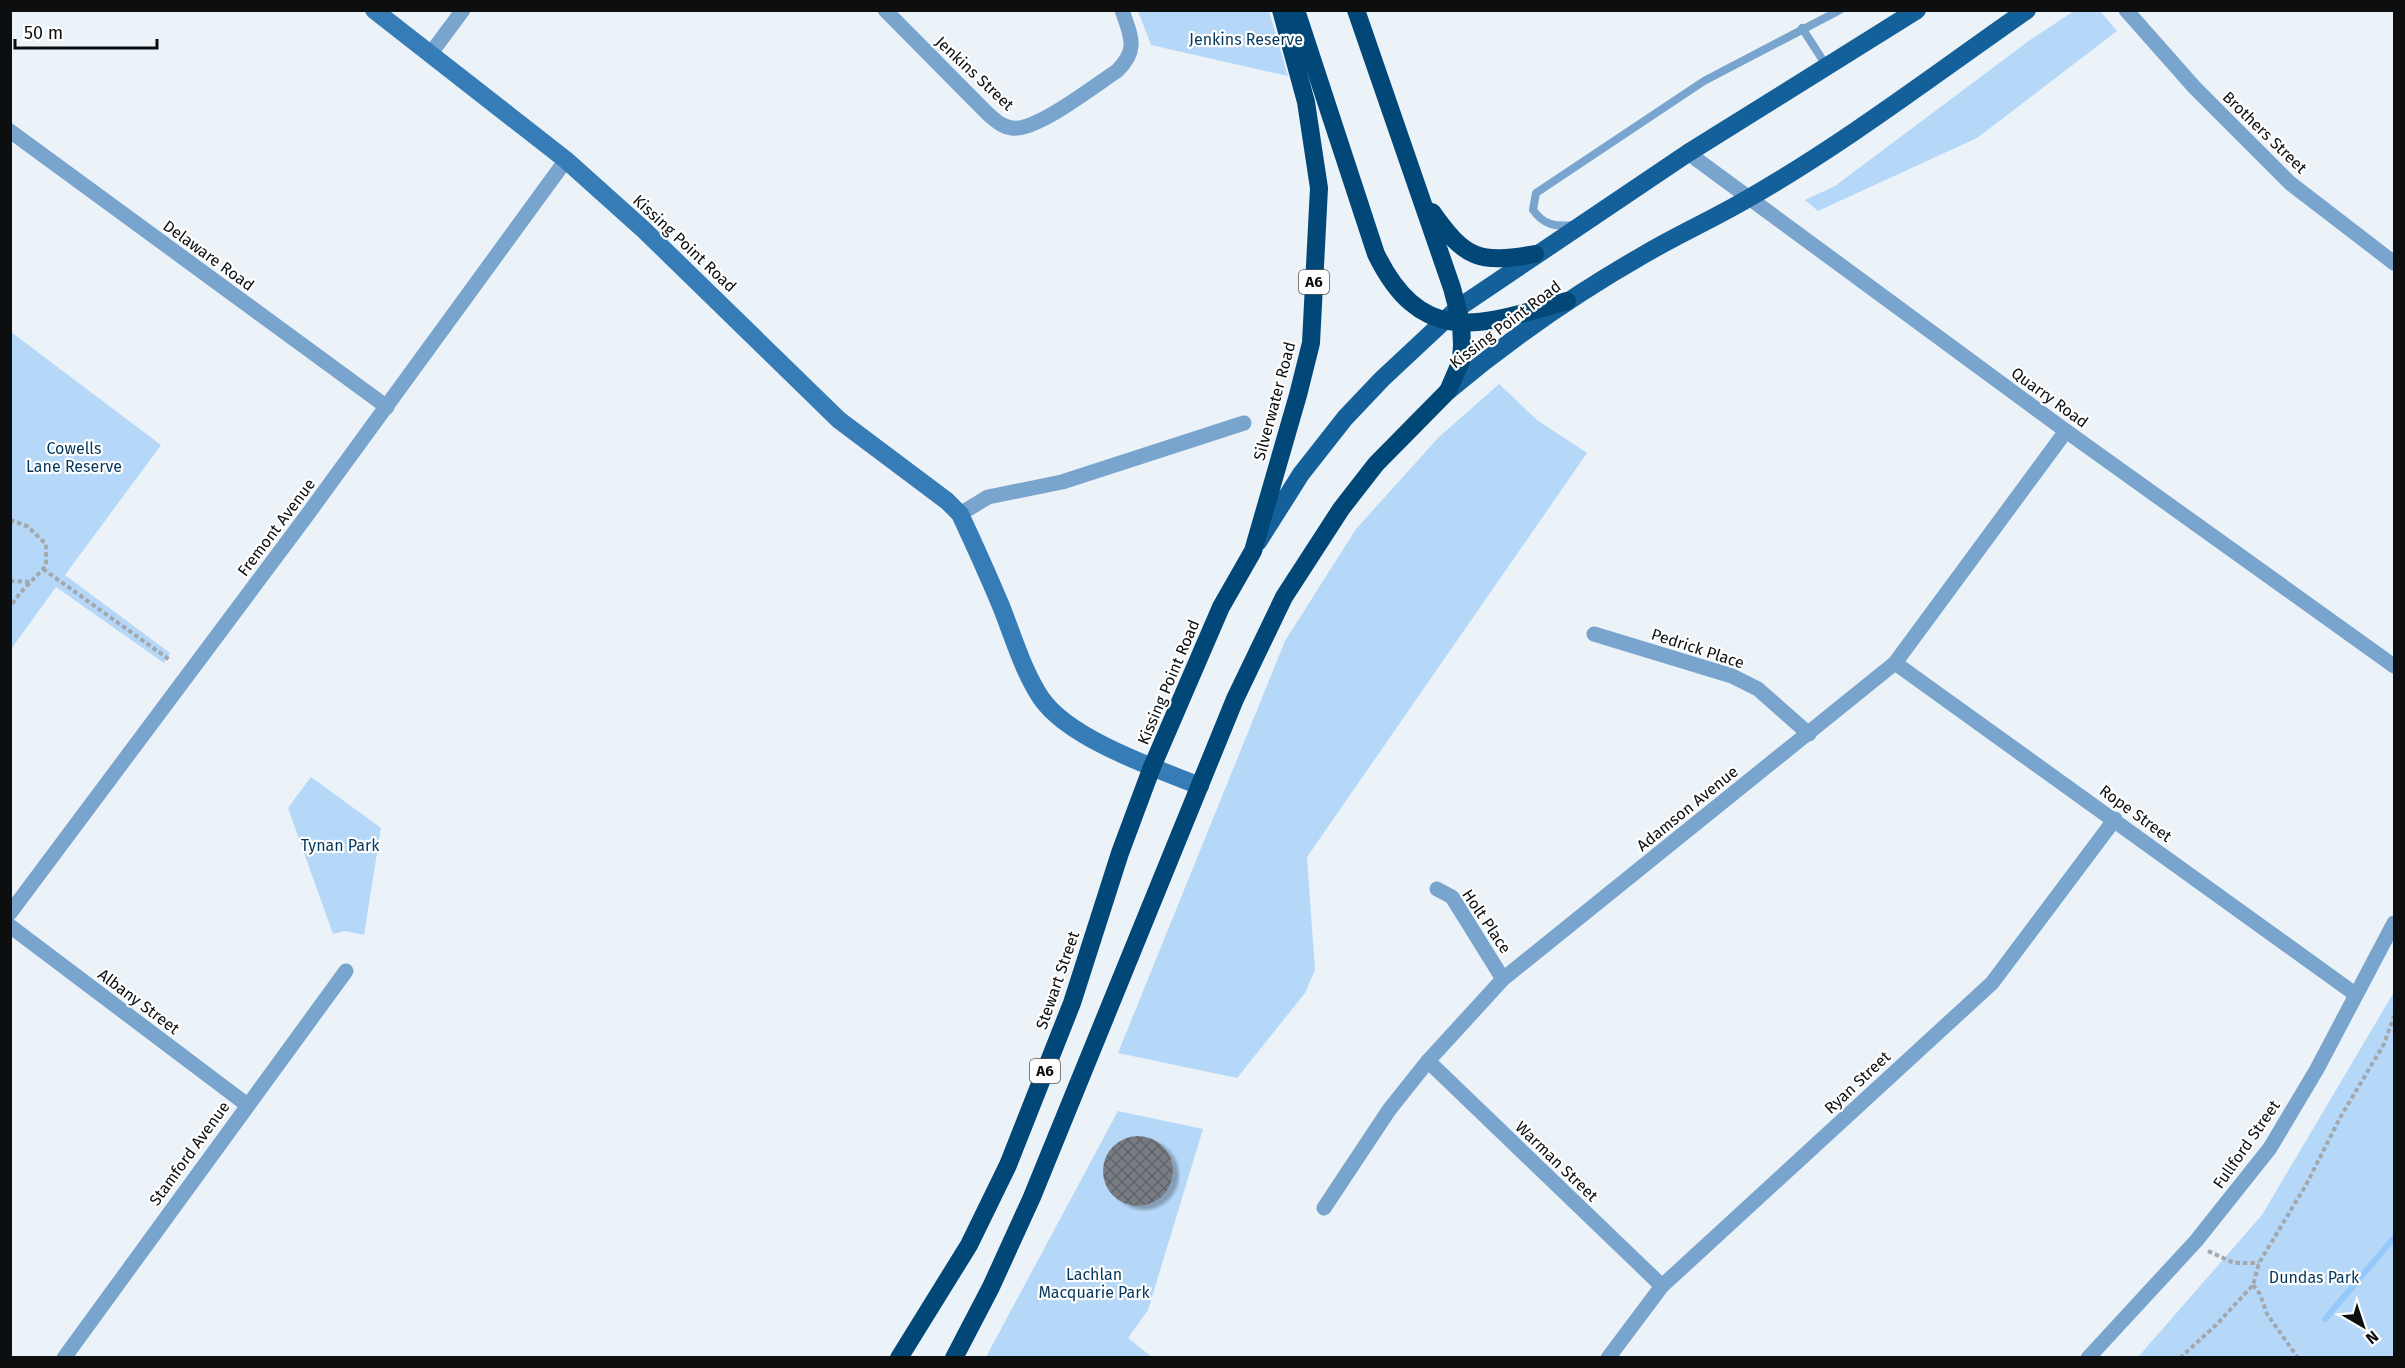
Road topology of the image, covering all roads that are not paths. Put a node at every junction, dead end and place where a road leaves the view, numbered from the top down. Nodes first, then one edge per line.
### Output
1 (374, 10) edge
2 (463, 10) edge
3 (885, 10) edge
4 (1122, 10) edge
5 (1281, 10) edge
6 (1296, 10) edge
7 (1356, 10) edge
8 (1839, 10) edge
9 (1917, 10) edge
10 (2026, 10) edge
11 (2128, 12) edge
12 (1802, 28) junction
13 (431, 53) junction
14 (1827, 67) junction
15 (10, 131) edge
16 (1688, 153) junction
17 (566, 160) junction
18 (1419, 194) junction
19 (1748, 199) junction
20 (1580, 225) junction
21 (1535, 254) junction
22 (2394, 263) edge
23 (1567, 301) junction
24 (1460, 315) junction
25 (1442, 321) junction
26 (1448, 391) junction
27 (387, 407) junction
28 (1244, 423) dead end
29 (2066, 431) junction
30 (960, 514) junction
31 (1253, 551) junction
32 (1594, 634) dead end
33 (1895, 663) junction
34 (2394, 666) edge
35 (1809, 734) junction
36 (1152, 767) junction
37 (1200, 786) junction
38 (2115, 819) junction
39 (1437, 889) dead end
40 (10, 913) edge
41 (2394, 923) edge
42 (10, 926) edge
43 (346, 971) dead end
44 (1503, 979) junction
45 (2355, 994) junction
46 (1428, 1061) junction
47 (246, 1104) junction
48 (1324, 1208) dead end
49 (1662, 1286) junction
50 (63, 1358) edge
51 (899, 1358) edge
52 (954, 1358) edge
53 (1608, 1358) edge
54 (2088, 1358) edge

1 - 13 street, Kissing Point Road
2 - 13 street
3 - 4 street, Jenkins Street
5 - 31 highway, Silverwater Road / A6
6 - 25 highway
7 - 18 highway, A6
8 - 12 lane
9 - 14 main road
10 - 19 main road, Kissing Point Road
11 - 22 street, Brothers Street
12 - 14 lane
12 - 20 lane
13 - 17 street, Kissing Point Road
14 - 16 main road
15 - 27 street, Delaware Road
16 - 19 street, Quarry Road
16 - 20 main road
17 - 27 street, Fremont Avenue
17 - 30 street, Kissing Point Road
18 - 21 highway
18 - 24 highway, A6
19 - 23 main road, Kissing Point Road
19 - 29 street, Quarry Road
20 - 21 main road
21 - 24 main road
23 - 24 highway
23 - 26 main road, Kissing Point Road
24 - 25 highway
24 - 26 highway, A6
25 - 31 main road, Kissing Point Road
26 - 37 highway, Kissing Point Road / A6
27 - 40 street, Fremont Avenue
28 - 30 street
29 - 33 street, Adamson Avenue
29 - 34 street, Quarry Road
30 - 36 street, Kissing Point Road
31 - 36 highway, Kissing Point Road / A6
32 - 35 street, Pedrick Place
33 - 35 street, Adamson Avenue
33 - 38 street, Rope Street
35 - 44 street, Adamson Avenue
36 - 37 street, Kissing Point Road
36 - 51 highway, Stewart Street / A6
37 - 52 highway, A6
38 - 45 street, Rope Street
38 - 49 street, Ryan Street
39 - 44 street, Holt Place
41 - 45 street, Fullford Street
42 - 47 street, Albany Street
43 - 47 street, Stamford Avenue
44 - 46 street, Adamson Avenue
45 - 54 street, Fullford Street
46 - 48 street, Adamson Avenue
46 - 49 street, Warman Street
47 - 50 street, Stamford Avenue
49 - 53 street, Ryan Street

